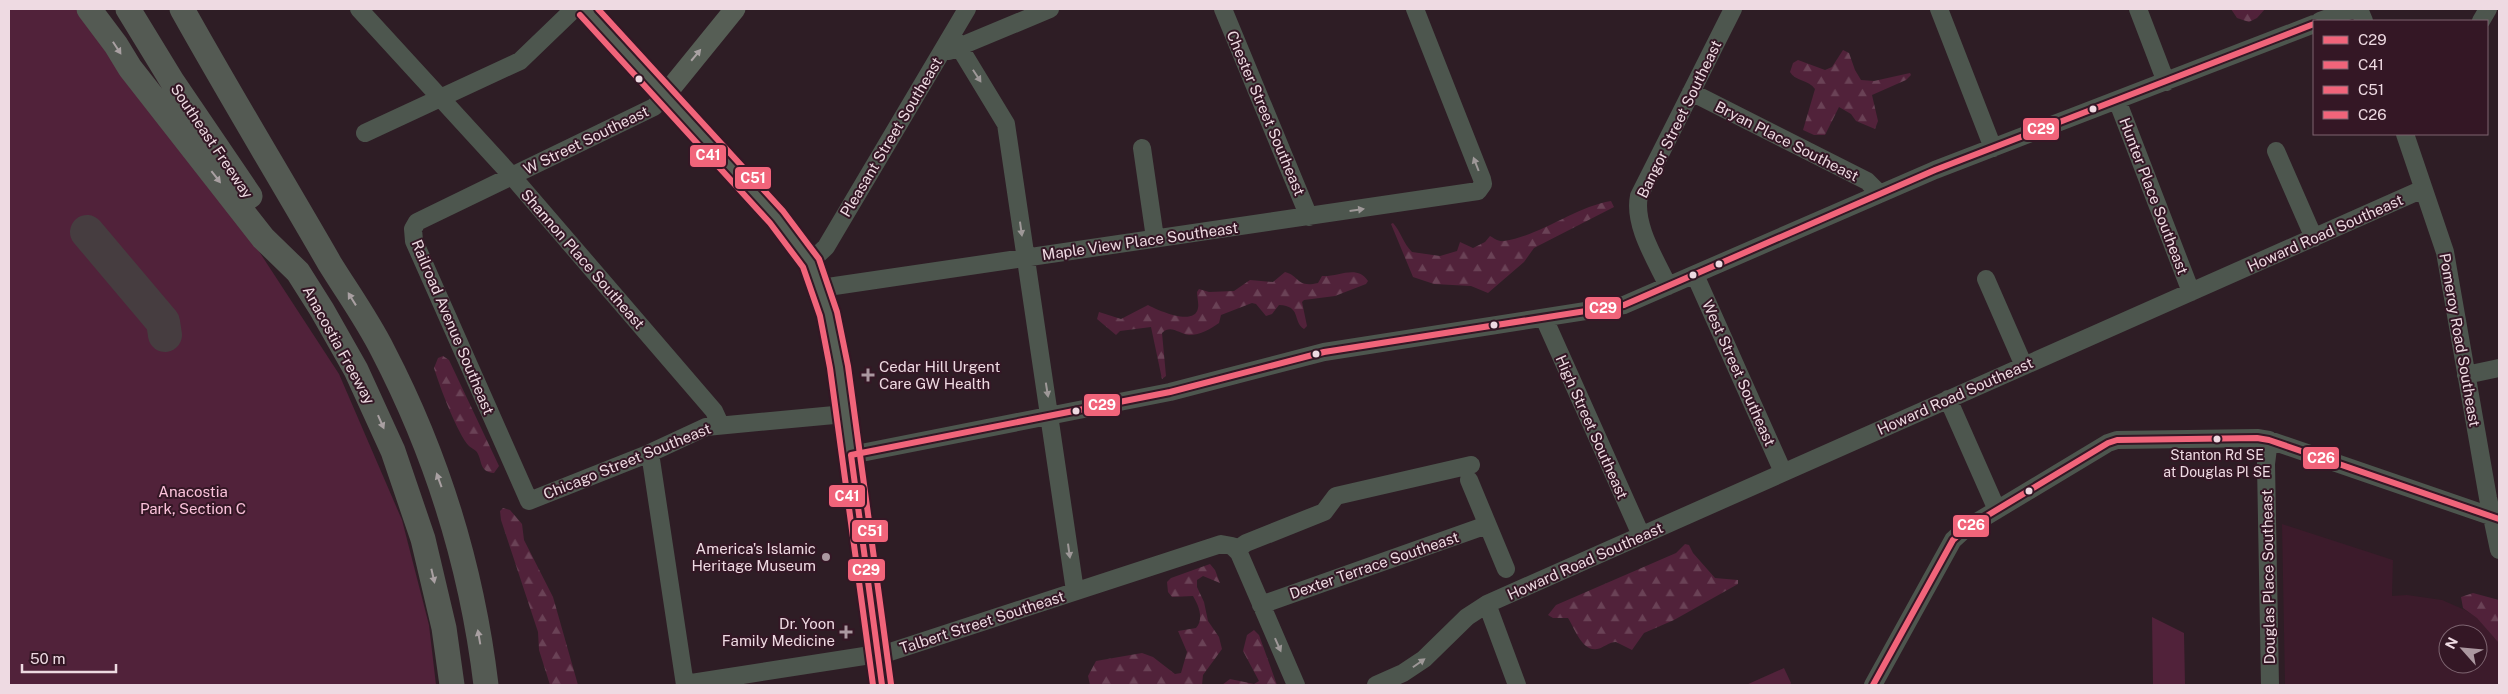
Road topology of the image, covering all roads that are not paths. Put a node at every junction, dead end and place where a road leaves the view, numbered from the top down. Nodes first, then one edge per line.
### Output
1 (89, 9) edge
2 (128, 9) edge
3 (165, 9) edge
4 (182, 9) edge
5 (359, 9) edge
6 (574, 9) edge
7 (586, 9) edge
8 (735, 9) edge
9 (967, 9) edge
10 (1050, 9) edge
11 (1223, 9) edge
12 (1415, 9) edge
13 (1733, 9) edge
14 (1939, 9) edge
15 (2138, 9) edge
16 (2353, 9) edge
17 (2488, 9) edge
18 (2323, 20) edge
19 (2482, 20) edge
20 (2313, 24) edge
21 (955, 41) junction
22 (2166, 82) junction
23 (1691, 92) junction
24 (666, 94) junction
25 (441, 96) junction
26 (2117, 100) junction
27 (365, 133) dead end
28 (2411, 137) edge
29 (1142, 148) dead end
30 (1993, 148) junction
31 (2276, 151) dead end
32 (511, 176) junction
33 (2424, 189) junction
34 (1880, 194) junction
35 (1309, 217) junction
36 (1155, 238) junction
37 (2314, 238) junction
38 (1025, 258) junction
39 (810, 262) junction
40 (332, 266) junction
41 (298, 272) junction
42 (1695, 275) junction
43 (1986, 279) dead end
44 (1668, 286) junction
45 (821, 288) junction
46 (2191, 292) junction
47 (1544, 318) junction
48 (2024, 366) junction
49 (2499, 368) edge
50 (2466, 375) junction
51 (1948, 399) junction
52 (845, 414) junction
53 (1051, 416) junction
54 (720, 424) junction
55 (2269, 440) junction
56 (650, 453) junction
57 (851, 454) junction
58 (1783, 472) junction
59 (529, 501) joint
60 (1997, 510) junction
61 (2495, 517) edge
62 (1487, 526) junction
63 (1641, 536) junction
64 (1236, 550) junction
65 (2499, 550) edge
66 (1506, 569) dead end
67 (1075, 591) junction
68 (1487, 604) junction
69 (1261, 605) junction
70 (878, 655) junction
71 (685, 684) edge
72 (452, 685) edge
73 (486, 685) edge
74 (882, 685) edge
75 (1296, 685) edge
76 (1376, 685) edge
77 (1517, 685) edge
78 (1873, 685) edge
79 (2270, 685) edge

1 -> 41 highway, Anacostia Freeway
2 - 41 highway, Southeast Freeway
3 - 40 highway, Southeast Freeway
4 - 40 highway
5 - 25 street, Shannon Place Southeast
6 - 25 street
7 - 24 main road
24 -> 8 main road, W Street Southeast
9 - 21 street, Pleasant Street Southeast
10 - 21 street
11 - 35 street, Chester Street Southeast
35 -> 12 street, Maple View Place Southeast
13 - 23 street, Bangor Street Southeast
14 - 30 street
15 - 22 street
16 - 18 street
17 - 19 street
20 - 22 street
21 -> 38 street
21 - 39 street, Pleasant Street Southeast
22 - 26 street
23 - 34 street, Bryan Place Southeast
23 - 44 street, Bangor Street Southeast
24 - 32 street, W Street Southeast
24 - 39 main road
25 - 27 street
25 - 32 street, Shannon Place Southeast
26 - 30 street
26 - 46 street, Hunter Place Southeast
28 - 33 street, Pomeroy Road Southeast
29 - 36 street
30 - 34 street
31 - 37 street
32 - 54 street, Shannon Place Southeast
32 - 59 street, Railroad Avenue Southeast
33 - 37 street, Howard Road Southeast
33 - 50 street, Pomeroy Road Southeast
34 - 42 street
35 - 36 street, Maple View Place Southeast
36 - 38 street, Maple View Place Southeast
37 - 46 street, Howard Road Southeast
38 - 45 street, Maple View Place Southeast
38 -> 53 street
39 - 45 main road
73 -> 40 highway
41 -> 72 highway, Anacostia Freeway
42 - 44 street
42 - 58 street, West Street Southeast
43 - 48 street
44 - 47 street
45 - 52 main road
46 - 48 street, Howard Road Southeast
47 - 53 street
47 - 63 street, High Street Southeast
48 - 51 street, Howard Road Southeast
49 - 50 street
50 - 61 street, Pomeroy Road Southeast
51 - 58 street, Howard Road Southeast
51 - 60 street
52 - 54 street, Chicago Street Southeast
52 - 57 main road
53 - 57 street
53 -> 67 street
54 - 56 street, Chicago Street Southeast
55 - 60 street
55 - 61 street
55 - 79 street, Douglas Place Southeast
56 - 59 street, Chicago Street Southeast
56 - 71 street
57 - 70 main road
58 - 63 street, Howard Road Southeast
60 - 78 street
61 - 65 street, Pomeroy Road Southeast
62 - 64 street
62 - 66 street
62 - 69 street, Dexter Terrace Southeast
63 - 68 street, Howard Road Southeast
64 - 67 street, Talbert Street Southeast
64 - 69 street
67 - 70 street, Talbert Street Southeast
76 -> 68 street, Howard Road Southeast
68 - 77 street
69 -> 75 street
70 - 71 street, Talbert Street Southeast
70 - 74 main road

